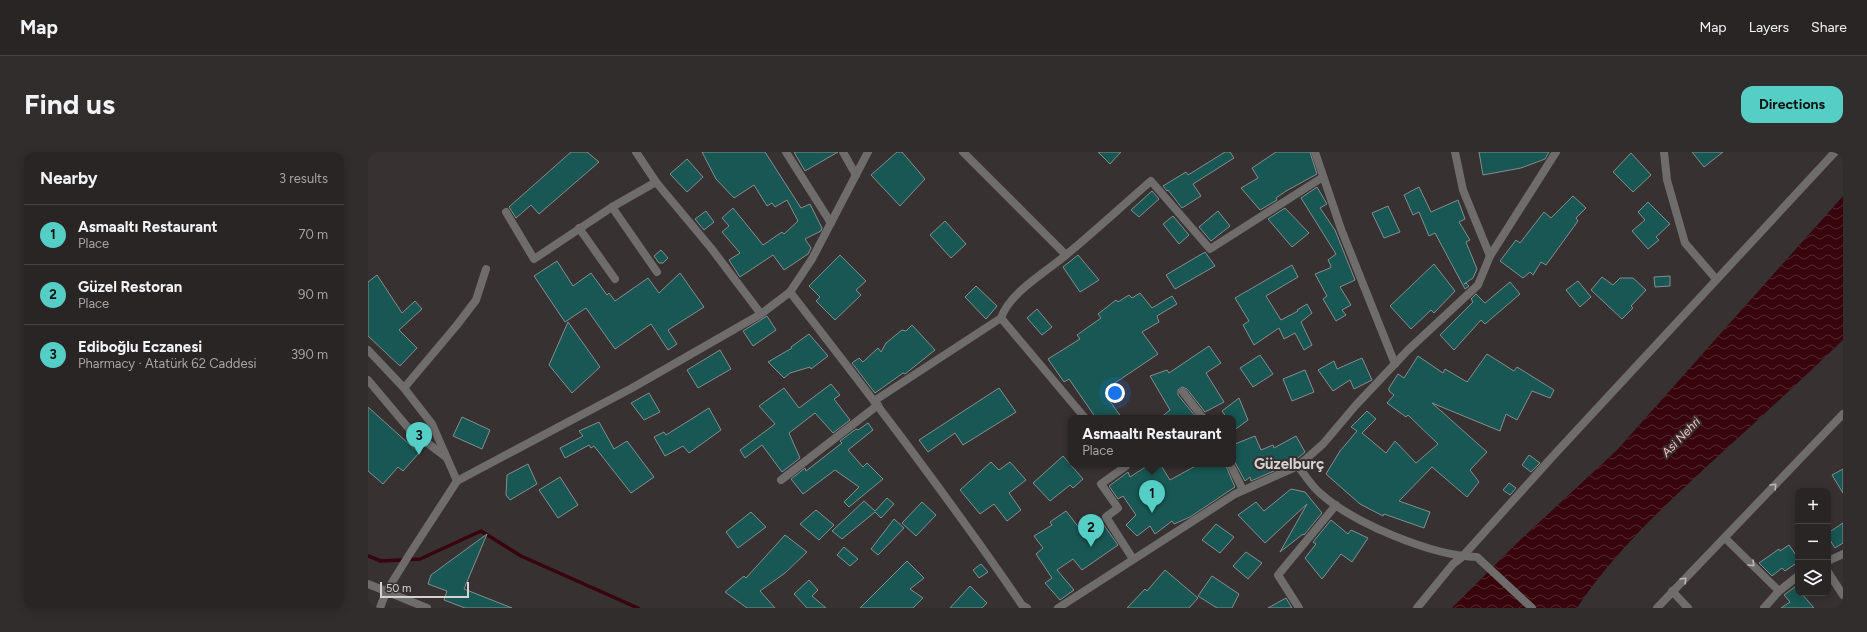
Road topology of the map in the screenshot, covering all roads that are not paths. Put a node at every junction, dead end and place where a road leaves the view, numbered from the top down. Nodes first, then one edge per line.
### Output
1 (636, 152) edge
2 (786, 152) edge
3 (843, 152) edge
4 (868, 152) edge
5 (963, 152) edge
6 (1315, 152) edge
7 (1455, 152) edge
8 (1556, 152) edge
9 (1664, 152) edge
10 (1835, 152) edge
11 (856, 175) junction
12 (1323, 177) junction
13 (656, 182) junction
14 (612, 207) junction
15 (506, 212) dead end
16 (831, 223) junction
17 (579, 228) junction
18 (1066, 255) junction
19 (1490, 256) junction
20 (486, 269) dead end
21 (657, 272) dead end
22 (615, 279) dead end
23 (1716, 279) junction
24 (790, 292) junction
25 (761, 314) junction
26 (1001, 318) junction
27 (368, 350) edge
28 (1395, 364) junction
29 (368, 380) edge
30 (404, 388) junction
31 (1183, 392) dead end
32 (876, 403) junction
33 (1843, 414) edge
34 (1082, 415) edge
35 (1201, 415) edge
36 (446, 457) junction
37 (1298, 466) junction
38 (1125, 467) edge
39 (1232, 467) edge
40 (781, 480) dead end
41 (457, 481) junction
42 (1243, 490) junction
43 (1336, 505) junction
44 (1725, 538) junction
45 (1843, 554) edge
46 (1462, 557) junction
47 (1133, 559) junction
48 (1830, 560) edge
49 (1831, 577) edge
50 (1795, 578) edge
51 (368, 584) edge
52 (1672, 591) junction
53 (1779, 591) junction
54 (386, 592) junction
55 (1843, 596) edge
56 (380, 608) edge
57 (427, 608) edge
58 (1027, 608) edge
59 (1058, 608) edge
60 (1299, 608) edge
61 (1417, 608) edge
62 (1532, 608) edge
63 (1657, 608) edge
64 (1688, 608) edge
65 (1764, 608) edge

1 - 13 street
2 - 16 street
3 - 11 street
4 - 11 street
5 - 18 street
6 - 12 street
7 - 19 street
8 - 19 street
9 - 23 street
10 - 23 street
11 - 16 street
12 - 18 street
12 - 28 street
13 - 14 street
13 - 25 street
14 - 17 street
14 - 21 street
15 - 17 street
16 - 24 street
17 - 22 street
18 - 26 street
19 - 28 street
20 - 30 street
23 - 46 street
24 - 25 street
24 - 32 street
25 - 41 street
26 - 32 street
26 - 34 street
27 - 30 street
28 - 37 street
29 - 36 street
30 - 36 street
31 - 35 street
32 - 40 street
32 - 58 street
44 -> 33 street
36 - 41 street
37 - 42 street
37 - 43 street
38 - 47 street
39 - 42 street
41 - 54 street
42 - 47 street
43 - 46 street
43 - 60 street
52 -> 44 street
44 -> 53 street
45 - 48 street
46 - 61 street
46 - 62 street
47 - 59 street
49 - 55 street
50 - 53 street
51 - 54 street
52 - 63 street
52 - 64 street
53 - 65 street
54 - 56 street
54 - 57 street

